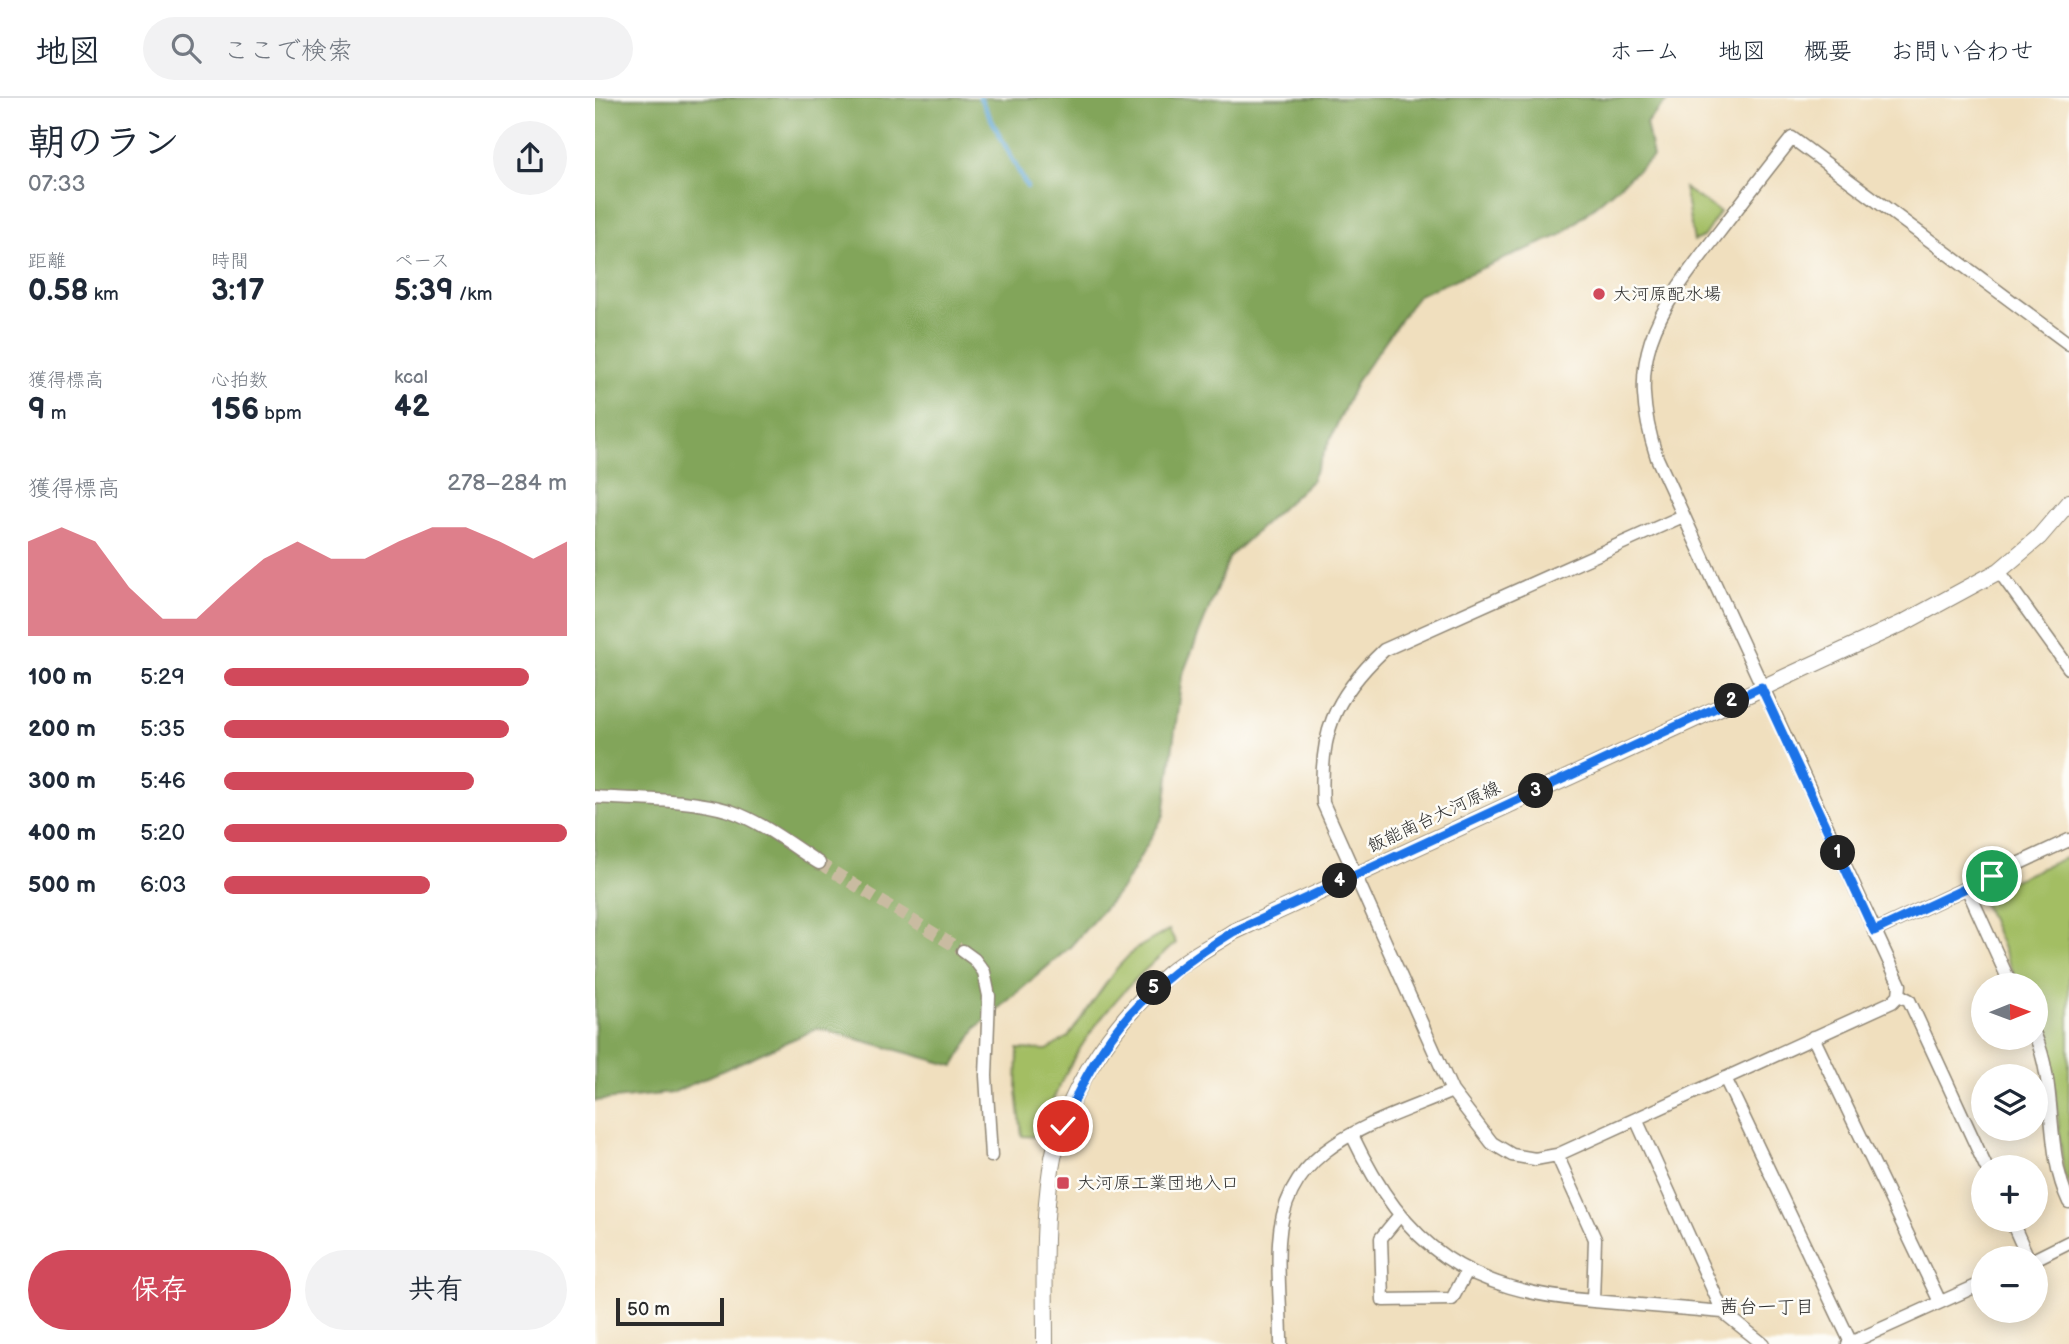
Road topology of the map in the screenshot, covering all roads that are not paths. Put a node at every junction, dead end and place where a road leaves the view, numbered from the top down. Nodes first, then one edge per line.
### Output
1 (2069, 344) edge
2 (2069, 502) edge
3 (1683, 516) junction
4 (1999, 571) junction
5 (2069, 668) edge
6 (1761, 687) junction
7 (595, 797) edge
8 (2069, 840) edge
9 (819, 863) tunnel mouth
10 (1357, 873) junction
11 (1967, 888) junction
12 (1874, 931) junction
13 (963, 951) tunnel mouth
14 (2006, 973) edge
15 (1899, 995) junction
16 (1813, 1037) junction
17 (2041, 1050) edge
18 (1725, 1077) junction
19 (1452, 1091) junction
20 (1636, 1119) junction
21 (1352, 1135) junction
22 (1557, 1155) junction
23 (1980, 1155) edge
24 (991, 1156) dead end
25 (2069, 1202) edge
26 (1399, 1216) junction
27 (2069, 1242) edge
28 (2048, 1252) edge
29 (1467, 1271) junction
30 (1971, 1288) edge
31 (1594, 1301) junction
32 (1940, 1302) junction
33 (1723, 1312) junction
34 (1849, 1343) edge
35 (1045, 1344) edge
36 (1282, 1344) edge
37 (1763, 1344) edge

1 - 3 street
2 - 4 street, 飯能南台大河原線
3 - 6 street
3 - 10 street
4 - 5 street
4 - 6 street, 飯能南台大河原線
6 - 10 street, 飯能南台大河原線
6 - 12 street
7 - 9 street
8 - 11 street
10 - 19 street
10 - 35 street, 飯能南台大河原線
11 - 12 street
11 - 14 street
12 - 15 street
13 - 24 street
15 - 16 street
15 - 23 street
16 - 18 street
16 - 32 street
17 - 25 street
18 - 20 street
18 - 34 street
19 - 21 street
19 - 22 street
20 - 22 street
20 - 33 street
21 - 26 street
21 - 36 street
22 - 31 street
26 - 29 street
26 - 29 street
27 - 28 street
29 - 31 street
30 - 32 street
31 - 33 street
32 - 34 street
33 - 37 street

